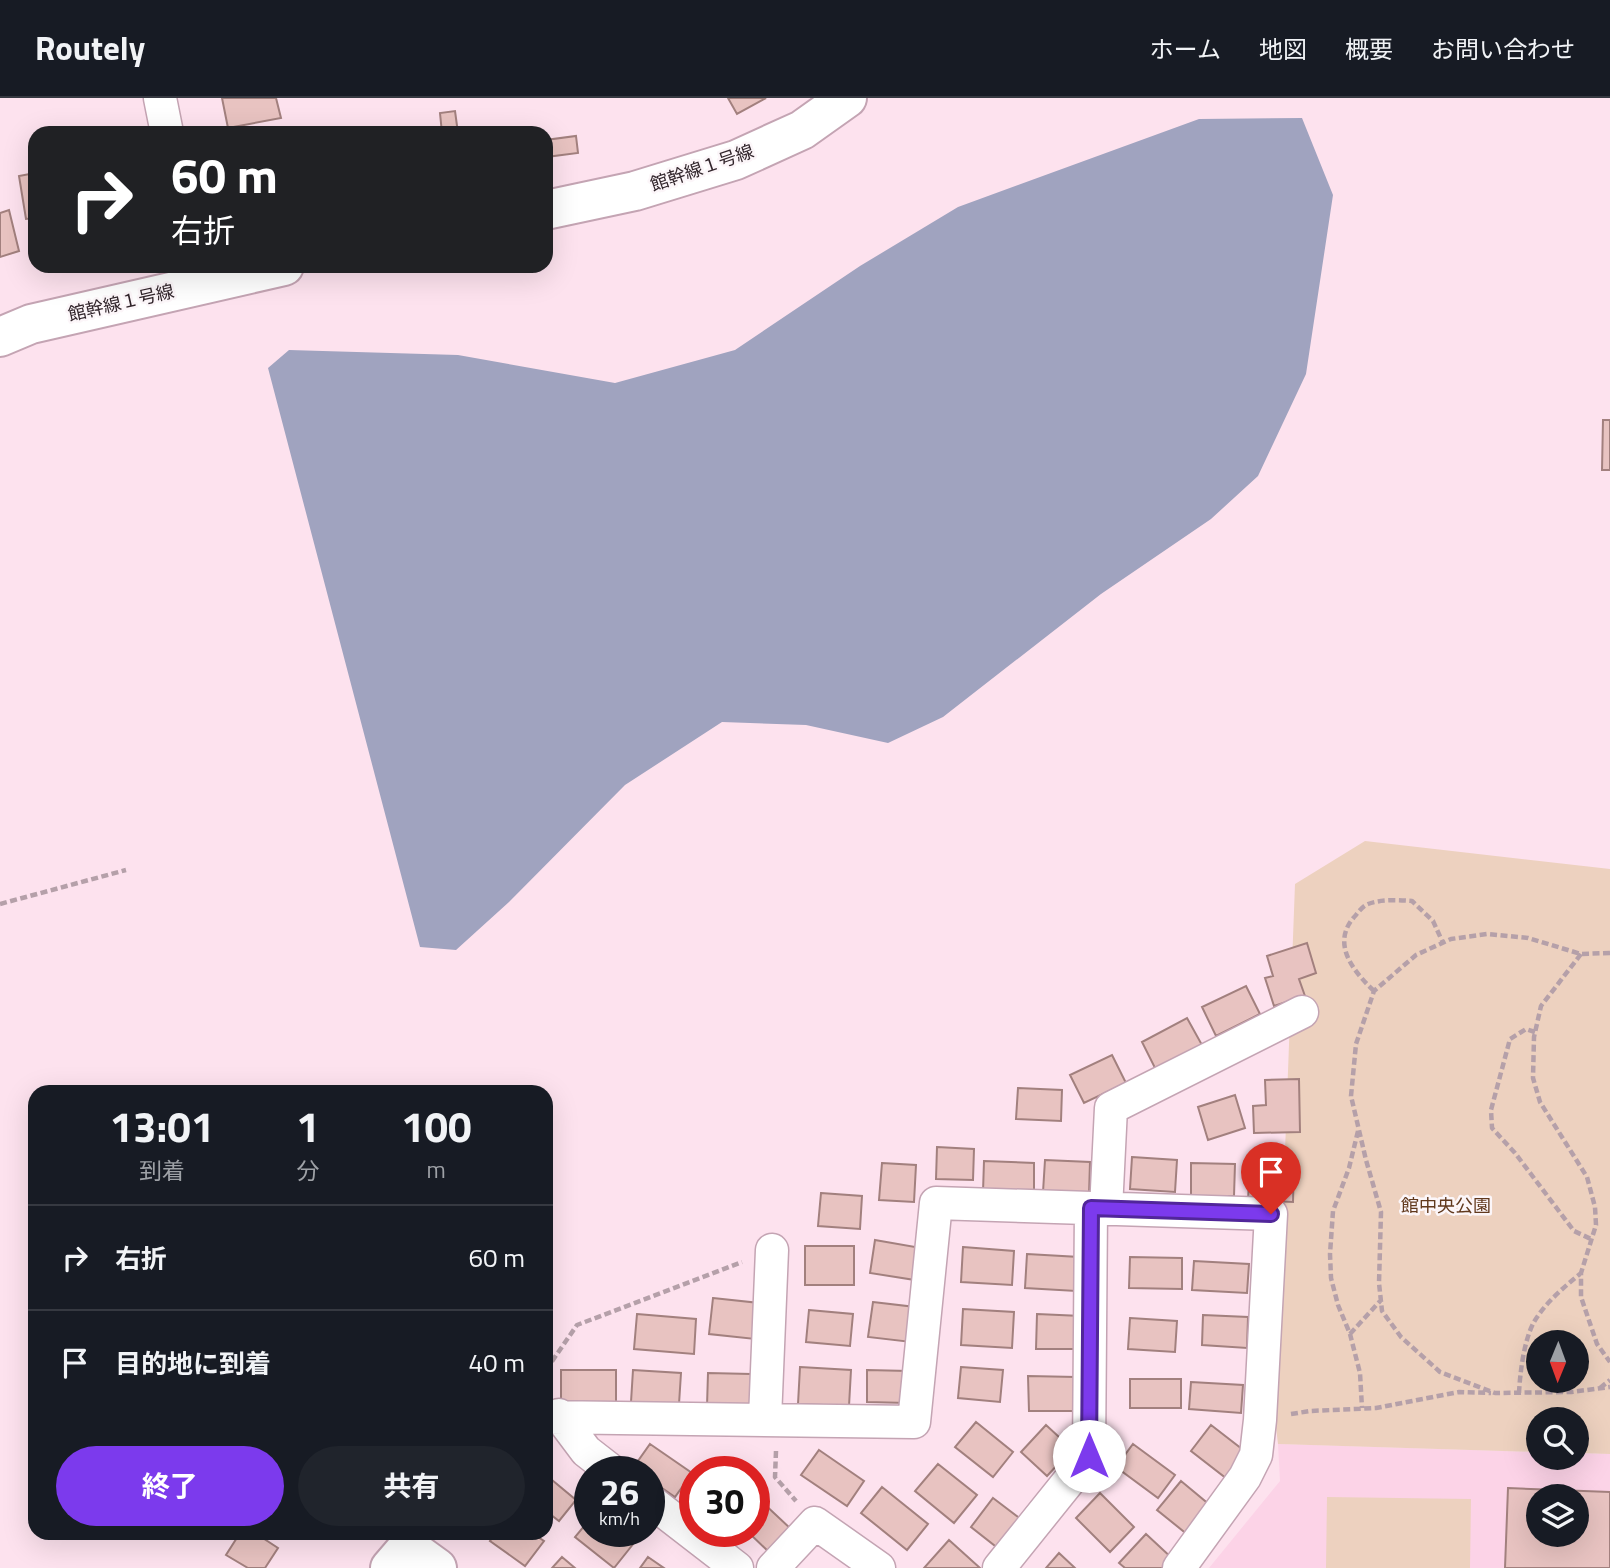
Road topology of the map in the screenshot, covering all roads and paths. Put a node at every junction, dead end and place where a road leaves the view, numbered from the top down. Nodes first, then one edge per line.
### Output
1 (160, 98) edge
2 (847, 98) edge
3 (166, 126) edge
4 (553, 209) edge
5 (220, 273) edge
6 (192, 276) edge
7 (0, 337) edge
8 (125, 870) dead end
9 (0, 904) edge
10 (1443, 943) junction
11 (1610, 953) edge
12 (1581, 954) junction
13 (1374, 991) junction
14 (1301, 1012) dead end
15 (1535, 1032) junction
16 (1358, 1129) junction
17 (1098, 1208) junction
18 (1591, 1239) junction
19 (772, 1250) joint
20 (1581, 1273) junction
21 (1381, 1299) junction
22 (1350, 1334) junction
23 (553, 1360) edge
24 (1610, 1362) edge
25 (1610, 1380) edge
26 (1610, 1387) edge
27 (1600, 1388) junction
28 (1495, 1393) junction
29 (1519, 1393) junction
30 (1362, 1408) junction
31 (553, 1416) edge
32 (771, 1420) junction
33 (1260, 1420) junction
34 (592, 1456) edge
35 (665, 1512) edge
36 (815, 1523) junction
37 (737, 1568) edge
38 (773, 1568) edge
39 (879, 1568) edge
40 (999, 1568) edge
41 (1180, 1568) edge

1 - 3 street
2 - 4 street, 館幹線１号線
5 - 6 street, 館幹線１号線
6 - 7 street, 館幹線１号線
8 - 9 path
10 - 12 path
10 - 13 path
10 - 13 path
11 - 12 path
12 - 15 path
13 - 16 path
14 - 17 street
15 - 18 path
15 - 18 path
16 - 21 path
16 - 22 path
17 - 32 street
17 - 33 street
17 - 40 street
18 - 20 path
19 - 23 path
19 - 32 street
20 - 24 path
20 - 29 path
21 - 22 path
21 - 28 path
22 - 30 path
25 - 27 path
26 - 27 path
27 - 29 path
28 - 29 path
28 - 30 path
30 - 33 path
31 - 32 street
31 - 34 street
32 - 36 path
33 - 41 street
35 - 37 street
36 - 38 street
36 - 39 street

